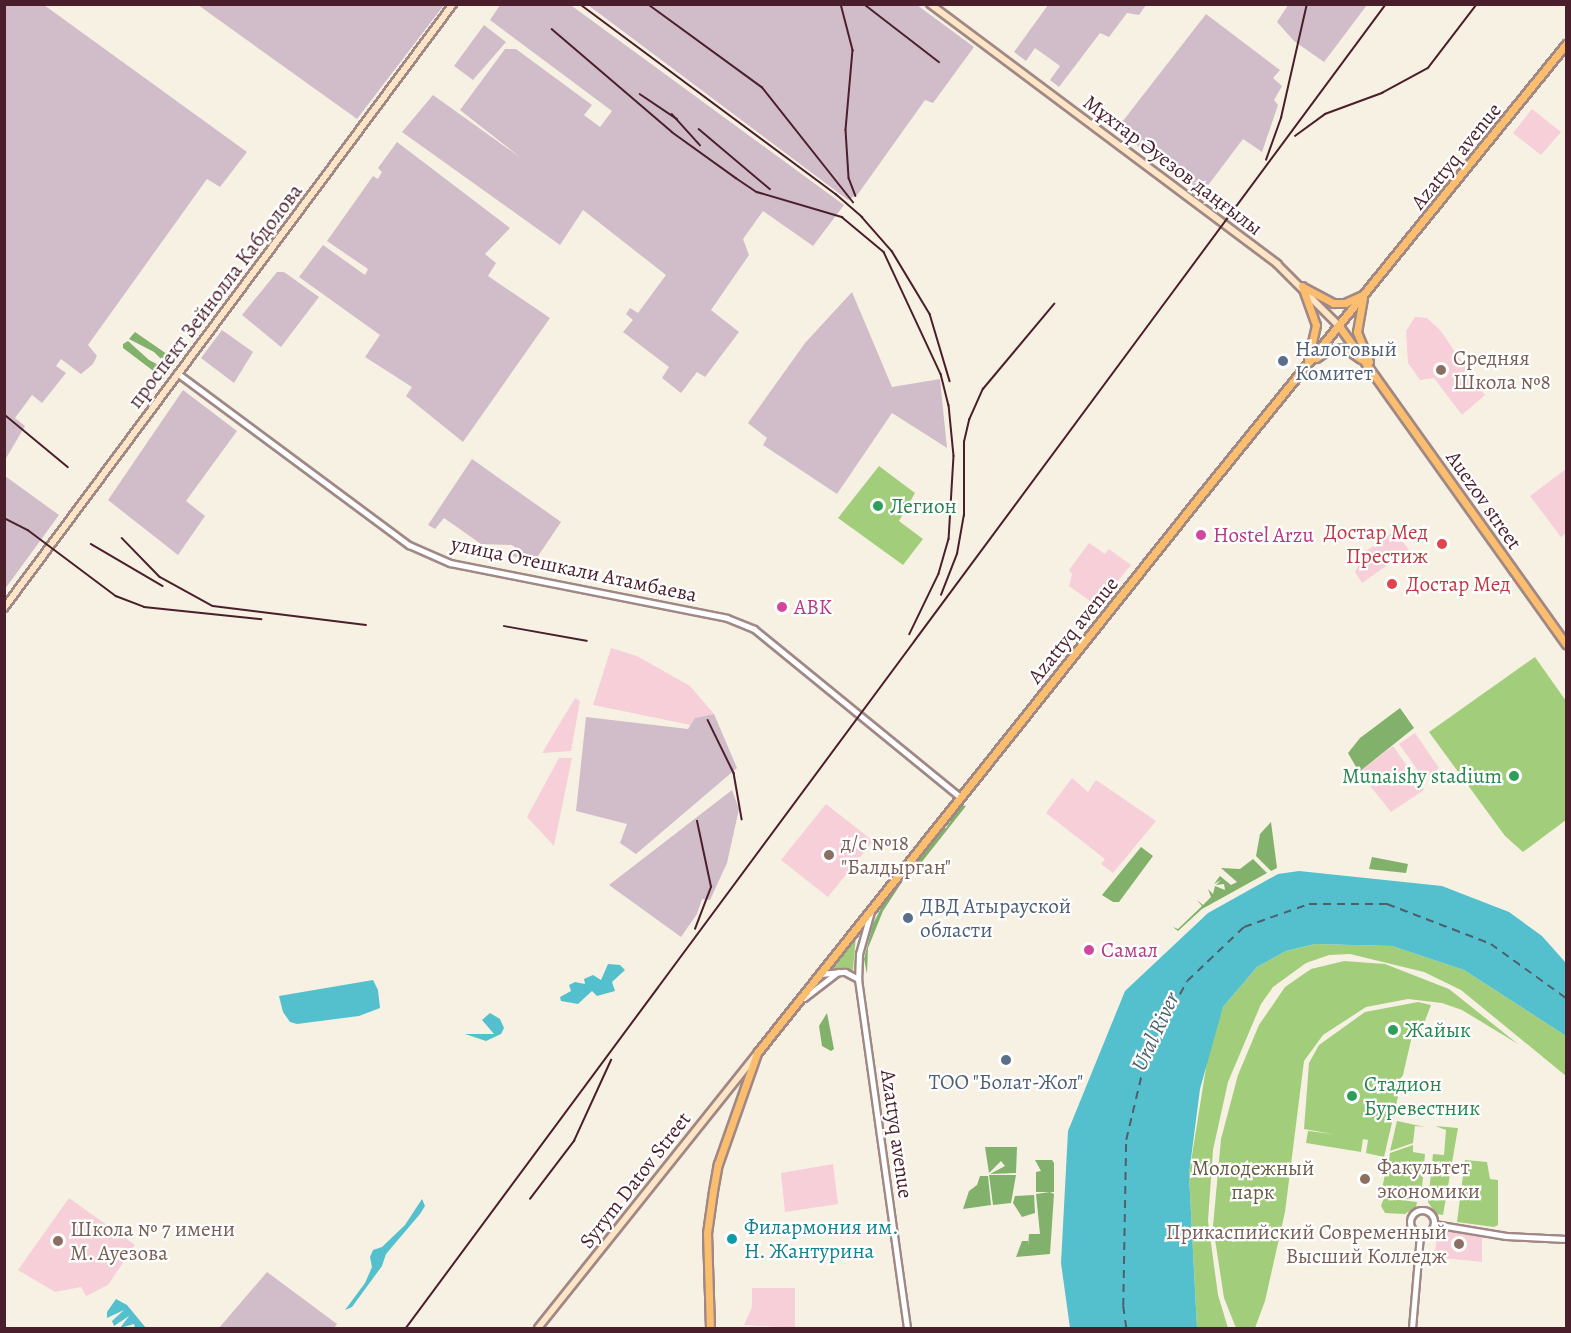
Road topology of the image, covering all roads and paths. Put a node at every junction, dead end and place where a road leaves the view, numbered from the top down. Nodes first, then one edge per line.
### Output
1 (453, 4) edge
2 (930, 4) edge
3 (1566, 44) edge
4 (1302, 286) junction
5 (1368, 289) junction
6 (1339, 326) junction
7 (1302, 369) junction
8 (1372, 370) junction
9 (177, 373) junction
10 (4, 608) edge
11 (1566, 644) edge
12 (960, 796) junction
13 (872, 910) junction
14 (838, 972) junction
15 (818, 975) junction
16 (858, 980) junction
17 (793, 1007) junction
18 (757, 1053) junction
19 (1434, 1224) junction
20 (1420, 1234) junction
21 (1566, 1239) edge
22 (538, 1329) edge
23 (710, 1329) edge
24 (908, 1329) edge
25 (1412, 1329) edge

1 - 9 main road, проспект Зейнолла Кабдолова
2 - 4 main road, Мұхтар Әуезов даңғылы
3 - 5 main road, Azattyq avenue
4 - 5 main road
4 - 6 main road, Мұхтар Әуезов даңғылы
4 - 7 main road
5 - 6 main road, Azattyq avenue
5 - 8 main road
6 - 7 main road, Azattyq avenue
6 - 8 main road, Мұхтар Әуезов даңғылы
7 - 8 main road
7 - 12 main road, Azattyq avenue
8 - 11 main road, Auezov street
9 - 10 main road, проспект Зейнолла Кабдолова
9 - 12 street, улица Отешкали Атамбаева
12 - 13 main road, Azattyq avenue
13 - 15 main road, Azattyq avenue
13 - 16 street, Azattyq avenue
14 - 15 street
14 - 16 street
14 - 17 street
15 - 17 main road, Azattyq avenue
16 - 24 street, Azattyq avenue
17 - 18 main road, Azattyq avenue
18 - 22 main road, Syrym Datov Street
18 - 23 main road, Azattyq avenue
19 - 20 street
19 - 20 street
19 - 21 street
20 - 25 street

